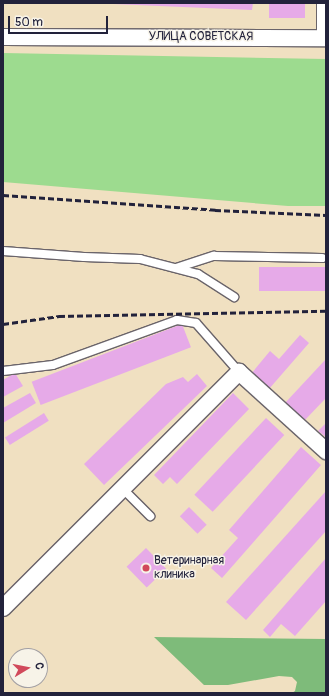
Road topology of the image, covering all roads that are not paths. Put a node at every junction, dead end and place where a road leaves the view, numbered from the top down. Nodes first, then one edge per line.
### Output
1 (321, 3) edge
2 (3, 37) edge
3 (323, 38) edge
4 (3, 251) edge
5 (322, 258) dead end
6 (176, 268) junction
7 (234, 298) dead end
8 (3, 371) edge
9 (239, 372) junction
10 (326, 451) edge
11 (122, 488) junction
12 (150, 516) dead end
13 (3, 608) edge

1 - 3 lane
2 - 3 street, УЛИЦА СОВЕТСКАЯ
4 - 6 lane
5 - 6 lane
6 - 7 lane
8 - 9 lane
9 - 10 street
9 - 11 street
11 - 12 lane
11 - 13 street

